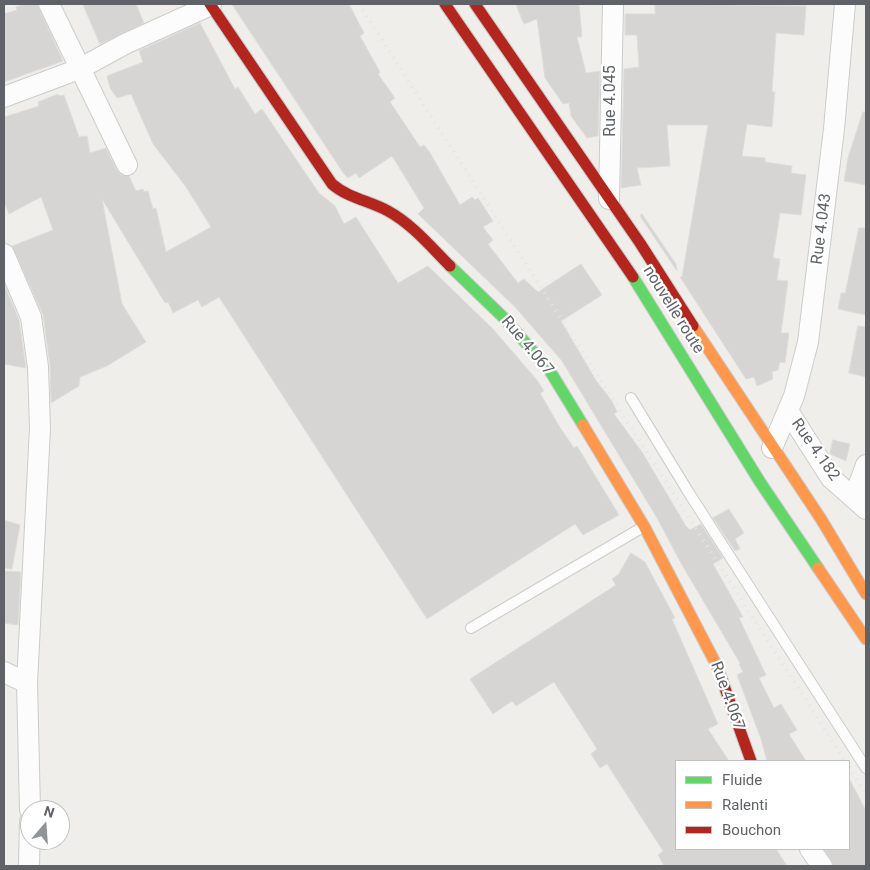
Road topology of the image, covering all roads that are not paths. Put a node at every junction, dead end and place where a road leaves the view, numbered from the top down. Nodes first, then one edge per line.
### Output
1 (49, 4) edge
2 (210, 4) edge
3 (445, 4) edge
4 (475, 4) edge
5 (613, 4) edge
6 (845, 4) edge
7 (79, 69) junction
8 (4, 97) edge
9 (127, 165) dead end
10 (609, 199) junction
11 (4, 254) edge
12 (631, 398) dead end
13 (788, 410) junction
14 (772, 448) junction
15 (866, 465) edge
16 (860, 503) edge
17 (644, 526) junction
18 (866, 594) edge
19 (471, 628) dead end
20 (866, 639) edge
21 (4, 672) edge
22 (28, 683) junction
23 (751, 760) edge
24 (866, 768) edge
25 (30, 800) edge
26 (29, 850) edge
27 (811, 850) edge
28 (29, 866) edge
29 (822, 866) edge

1 - 7 street
2 - 7 street
2 - 17 main road, Rue 4.067
3 - 20 main road, nouvelle route
4 - 10 main road, nouvelle route
5 - 10 street, Rue 4.045
6 - 13 street, Rue 4.043
7 - 8 street
7 - 9 street
10 - 14 main road, nouvelle route
11 - 22 street
12 - 24 lane
13 - 14 street, Rue 4.043
13 - 16 street, Rue 4.182
14 - 18 main road, nouvelle route
15 - 16 street
17 - 19 lane
17 - 23 main road, Rue 4.067
21 - 22 street
22 - 25 street
26 - 28 street
27 - 29 street

